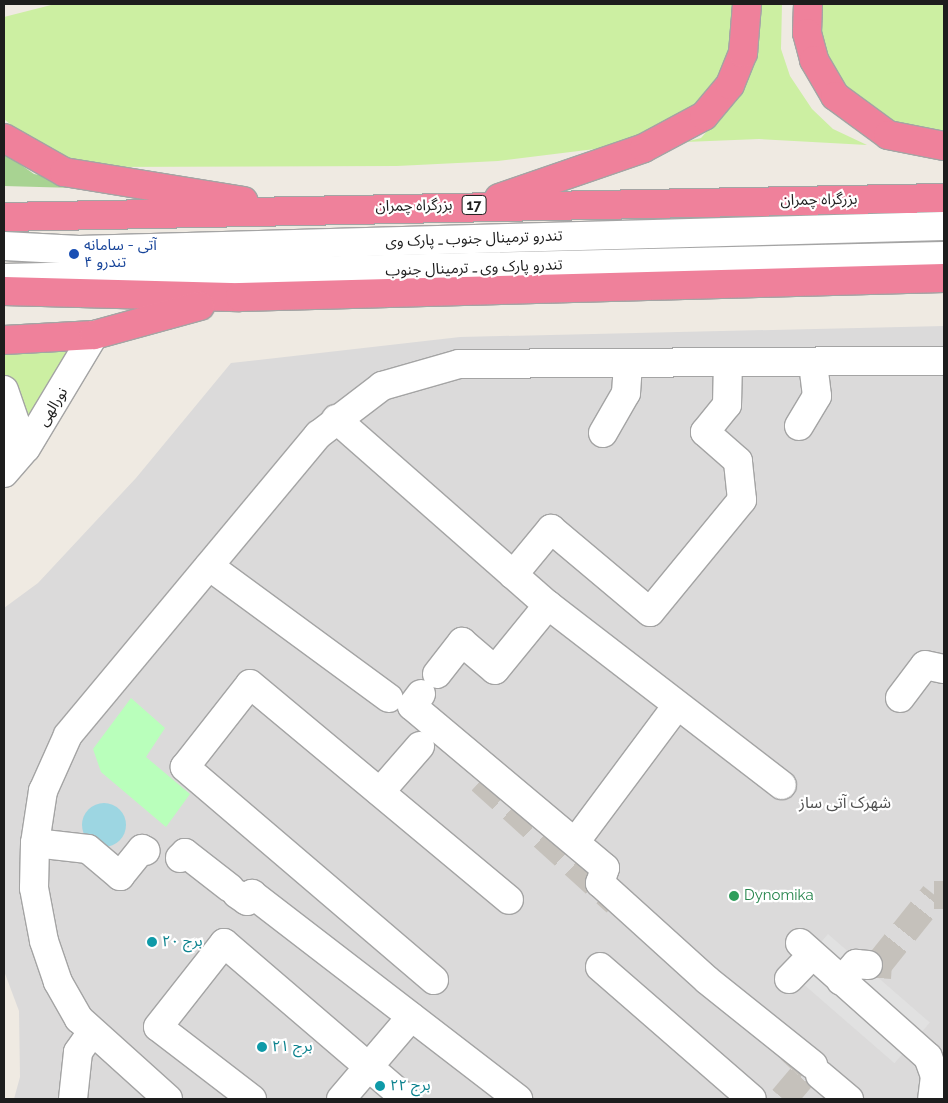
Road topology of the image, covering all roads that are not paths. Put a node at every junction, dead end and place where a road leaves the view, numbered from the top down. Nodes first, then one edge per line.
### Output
1 (747, 4) edge
2 (808, 4) edge
3 (4, 138) edge
4 (944, 146) edge
5 (944, 198) edge
6 (480, 205) junction
7 (293, 209) junction
8 (11, 216) edge
9 (944, 226) edge
10 (4, 246) edge
11 (944, 256) edge
12 (4, 278) edge
13 (944, 278) edge
14 (4, 291) edge
15 (240, 297) junction
16 (94, 335) junction
17 (4, 340) edge
18 (944, 361) edge
19 (728, 362) junction
20 (813, 362) junction
21 (628, 363) junction
22 (4, 390) edge
23 (336, 419) junction
24 (799, 426) dead end
25 (603, 433) dead end
26 (4, 446) edge
27 (4, 473) edge
28 (209, 566) junction
29 (513, 575) junction
30 (548, 605) junction
31 (944, 669) edge
32 (389, 698) dead end
33 (900, 698) dead end
34 (676, 707) junction
35 (420, 746) dead end
36 (782, 785) dead end
37 (380, 792) junction
38 (579, 837) dead end
39 (35, 843) junction
40 (509, 900) dead end
41 (600, 967) dead end
42 (789, 979) dead end
43 (434, 980) dead end
44 (842, 981) junction
45 (868, 1004) junction
46 (410, 1016) junction
47 (92, 1032) junction
48 (367, 1068) junction
49 (73, 1099) edge
50 (168, 1099) edge
51 (252, 1099) edge
52 (341, 1099) edge
53 (406, 1099) edge
54 (518, 1099) edge
55 (752, 1099) edge
56 (849, 1099) edge
57 (932, 1099) edge

1 - 6 highway
2 - 4 highway
3 - 7 highway
5 - 6 highway, بزرگراه چمران / 17
6 - 7 highway, بزرگراه چمران / 17
7 - 8 highway, بزرگراه چمران / 17
9 - 10 street, تندرو ترمینال جنوب ـ پارک وی
11 - 12 street, تندرو پارک وی ـ ترمینال جنوب
13 - 15 highway
14 - 15 highway
15 - 16 highway
16 - 17 highway
16 - 27 street, نورالهی
18 - 20 street
19 - 20 street
19 - 21 street
19 - 29 street
20 - 24 street
21 - 23 street
21 - 25 street
22 - 26 street, نورالهی
23 - 28 street
23 - 29 street
28 - 32 street
28 - 39 street
29 - 30 street
30 - 34 street
30 - 56 street
31 - 33 street
34 - 36 street
34 - 38 street
35 - 37 street
37 - 40 street
37 - 43 street
39 - 46 street
39 - 47 street
41 - 55 street
42 - 44 street
44 - 45 street
44 - 45 street
45 - 57 street
46 - 48 street
46 - 54 street
47 - 49 street
47 - 50 street
48 - 51 street
48 - 52 street
48 - 53 street

